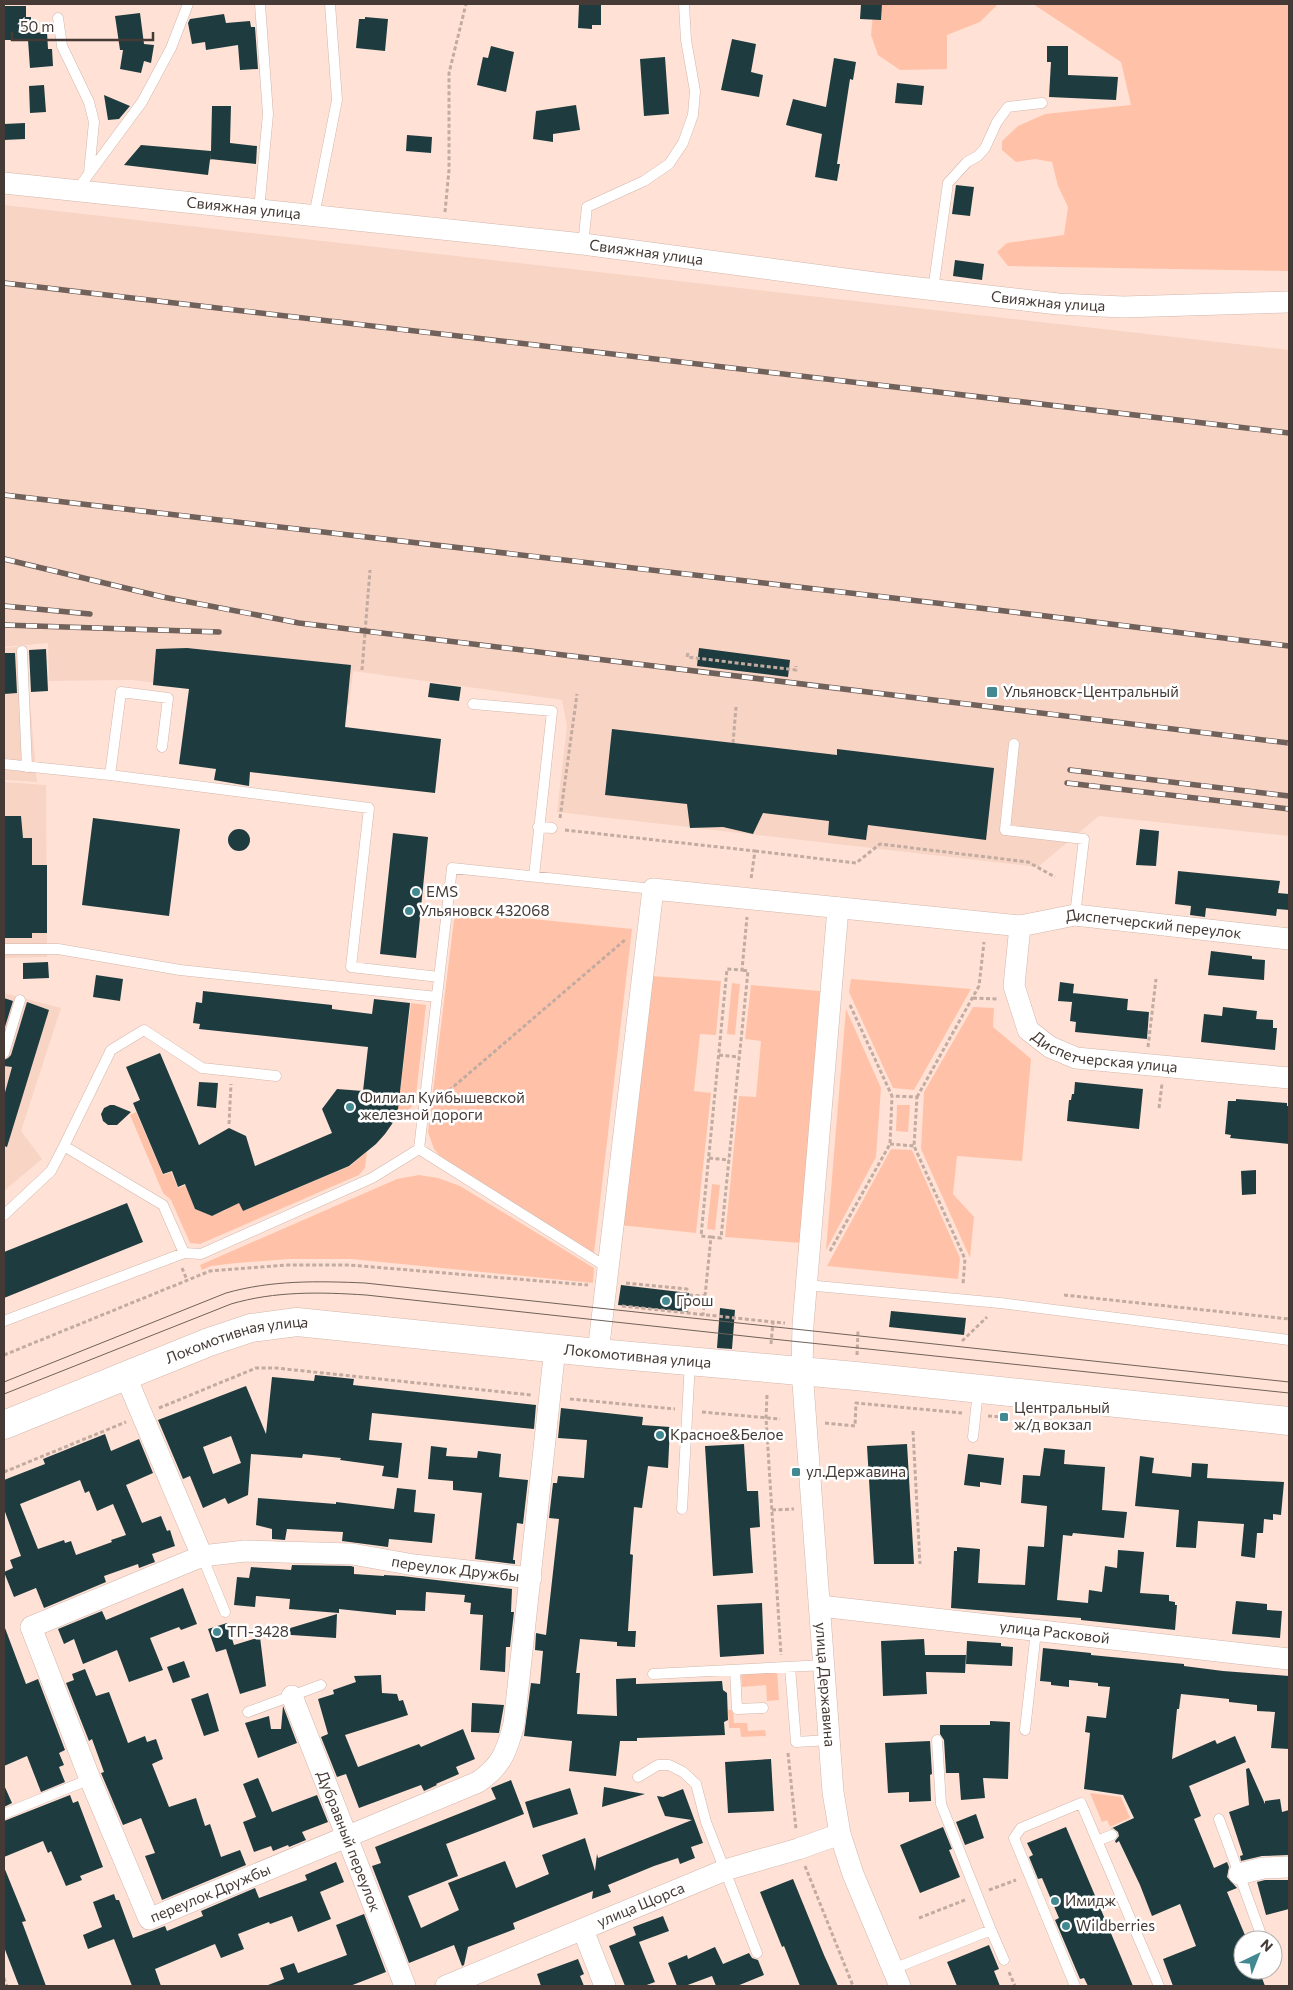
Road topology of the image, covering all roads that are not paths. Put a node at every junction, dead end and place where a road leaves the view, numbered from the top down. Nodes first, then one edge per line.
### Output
1 (188, 4) edge
2 (260, 4) edge
3 (330, 4) edge
4 (684, 4) edge
5 (58, 18) dead end
6 (1042, 103) dead end
7 (89, 174) junction
8 (4, 183) edge
9 (76, 191) junction
10 (259, 210) junction
11 (314, 216) junction
12 (583, 244) junction
13 (933, 290) junction
14 (1289, 302) edge
15 (22, 651) dead end
16 (473, 704) dead end
17 (1014, 744) dead end
18 (162, 747) dead end
19 (4, 764) edge
20 (27, 767) junction
21 (110, 775) junction
22 (538, 827) junction
23 (555, 828) road end
24 (534, 876) junction
25 (653, 888) junction
26 (838, 908) junction
27 (1075, 915) junction
28 (1020, 926) junction
29 (1289, 939) edge
30 (4, 949) edge
31 (439, 977) junction
32 (437, 997) junction
33 (20, 1000) dead end
34 (4, 1054) edge
35 (276, 1076) dead end
36 (1289, 1078) edge
37 (64, 1146) junction
38 (419, 1149) junction
39 (4, 1214) edge
40 (184, 1254) junction
41 (607, 1279) junction
42 (806, 1285) junction
43 (4, 1321) edge
44 (1289, 1340) edge
45 (556, 1348) junction
46 (598, 1353) junction
47 (690, 1361) junction
48 (802, 1370) junction
49 (126, 1376) junction
50 (977, 1402) junction
51 (1289, 1421) edge
52 (4, 1425) edge
53 (974, 1437) dead end
54 (682, 1509) dead end
55 (202, 1556) junction
56 (531, 1578) junction
57 (820, 1606) junction
58 (225, 1612) dead end
59 (1036, 1631) junction
60 (1289, 1659) edge
61 (824, 1665) junction
62 (790, 1667) junction
63 (735, 1670) junction
64 (653, 1674) dead end
65 (321, 1685) dead end
66 (292, 1696) junction
67 (763, 1708) dead end
68 (248, 1712) dead end
69 (1025, 1730) dead end
70 (829, 1740) junction
71 (938, 1740) dead end
72 (638, 1777) dead end
73 (90, 1779) junction
74 (4, 1814) edge
75 (1219, 1819) dead end
76 (840, 1834) junction
77 (1112, 1835) dead end
78 (346, 1837) junction
79 (1097, 1841) junction
80 (1289, 1867) edge
81 (725, 1870) junction
82 (1239, 1874) junction
83 (583, 1930) junction
84 (991, 1930) junction
85 (1259, 1930) edge
86 (757, 1953) dead end
87 (1004, 1960) dead end
88 (897, 1978) edge
89 (405, 1986) edge
90 (446, 1986) edge
91 (605, 1986) edge
92 (1074, 1986) edge
93 (1159, 1986) edge

1 - 7 lane
2 - 10 lane
3 - 11 lane
4 - 12 lane
5 - 7 lane
6 - 13 lane
7 - 9 lane
8 - 9 street, Свияжная улица
9 - 10 street, Свияжная улица
10 - 11 street, Свияжная улица
11 - 12 street, Свияжная улица
12 - 13 street, Свияжная улица
13 - 14 street, Свияжная улица
15 - 20 lane
16 - 22 lane
17 - 27 lane
18 - 21 lane
19 - 20 lane
20 - 21 lane
21 - 31 lane
22 - 23 lane
22 - 24 lane
24 - 25 lane
24 - 31 lane
25 - 26 street, Диспетчерский переулок
25 - 41 street
26 - 28 street, Диспетчерский переулок
26 - 42 street, улица Державина
27 - 28 street, Диспетчерский переулок
27 - 29 street, Диспетчерский переулок
28 - 36 street, Диспетчерская улица
30 - 32 lane
31 - 32 lane
32 - 38 lane
33 - 34 lane
35 - 37 lane
37 - 39 lane
37 - 40 lane
38 - 40 lane
38 - 41 lane
40 - 43 lane
41 - 46 street
42 - 44 lane
42 - 48 street, улица Державина
45 - 46 main road, Локомотивная улица
45 - 49 main road, Локомотивная улица
45 - 56 street, переулок Дружбы
46 - 47 main road, Локомотивная улица
47 - 48 main road, Локомотивная улица
47 - 54 lane
48 - 50 main road, Локомотивная улица
48 - 57 street, улица Державина
49 - 52 main road, Локомотивная улица
49 - 55 street
50 - 51 main road, Локомотивная улица
50 - 53 lane
55 - 56 street, переулок Дружбы
55 - 58 lane
55 - 73 street, переулок Дружбы
56 - 78 street, переулок Дружбы
57 - 59 street, улица Расковой
57 - 61 street, улица Державина
59 - 60 street, улица Расковой
59 - 69 lane
61 - 62 lane
61 - 70 street, улица Державина
62 - 63 lane
62 - 70 lane
63 - 64 lane
63 - 67 lane
65 - 66 lane
66 - 68 lane
66 - 78 street, Дубравный переулок
70 - 76 street, улица Державина
71 - 84 lane
72 - 81 lane
73 - 74 lane
73 - 78 street, переулок Дружбы
75 - 82 lane
76 - 81 street, улица Щорса
76 - 88 street, улица Державина
77 - 79 lane
78 - 89 street, Дубравный переулок
79 - 92 lane
79 - 93 lane
80 - 82 street
81 - 83 street, улица Щорса
81 - 86 lane
82 - 85 lane
83 - 90 street, улица Щорса
83 - 91 street
84 - 87 lane
84 - 88 lane

